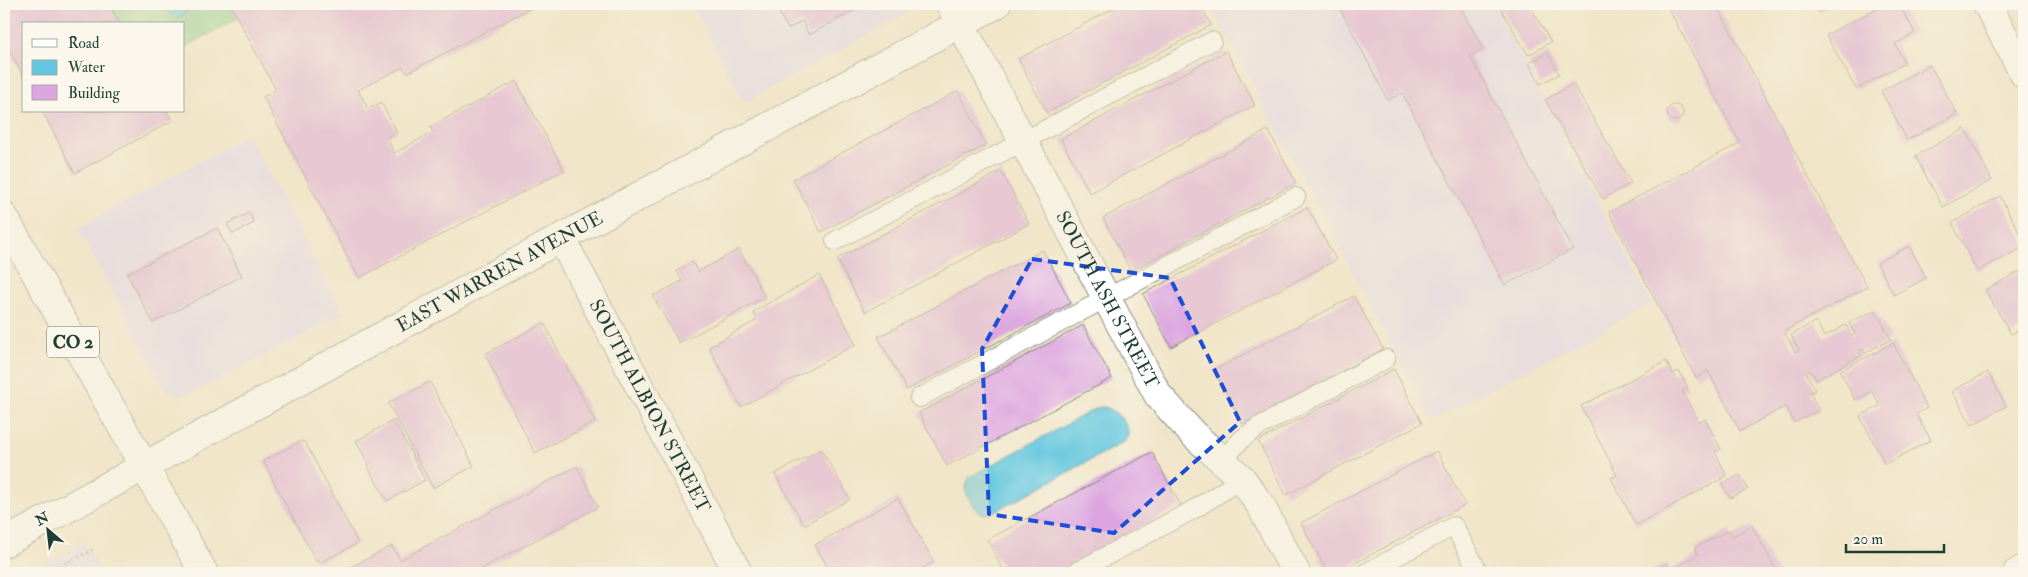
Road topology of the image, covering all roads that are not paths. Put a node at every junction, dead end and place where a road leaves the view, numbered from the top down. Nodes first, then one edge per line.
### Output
1 (997, 4) edge
2 (1987, 4) edge
3 (956, 13) edge
4 (1212, 42) dead end
5 (2024, 74) edge
6 (1023, 141) junction
7 (1296, 197) dead end
8 (4, 217) edge
9 (561, 238) junction
10 (835, 241) dead end
11 (1106, 298) junction
12 (1386, 359) dead end
13 (919, 398) dead end
14 (1222, 460) junction
15 (143, 466) junction
16 (1242, 479) junction
17 (4, 543) edge
18 (2024, 569) edge
19 (204, 573) edge
20 (738, 573) edge
21 (1074, 573) edge
22 (1296, 573) edge
23 (1365, 573) edge
24 (1479, 573) edge
25 (2017, 573) edge

1 - 3 street, EAST WARREN AVENUE
2 - 5 street
3 - 6 street, SOUTH ASH STREET
3 - 9 street, EAST WARREN AVENUE
4 - 6 lane
6 - 10 lane
6 - 11 street, SOUTH ASH STREET
7 - 11 lane
8 - 15 street, CO 2
9 - 15 street, EAST WARREN AVENUE
9 - 20 street, SOUTH ALBION STREET
11 - 13 lane
11 - 14 street, SOUTH ASH STREET
12 - 14 lane
14 - 16 street, SOUTH ASH STREET
15 - 17 street, EAST WARREN AVENUE
15 - 19 street, CO 2
16 - 21 lane
16 - 22 street, SOUTH ASH STREET
18 - 25 street
23 - 24 lane

